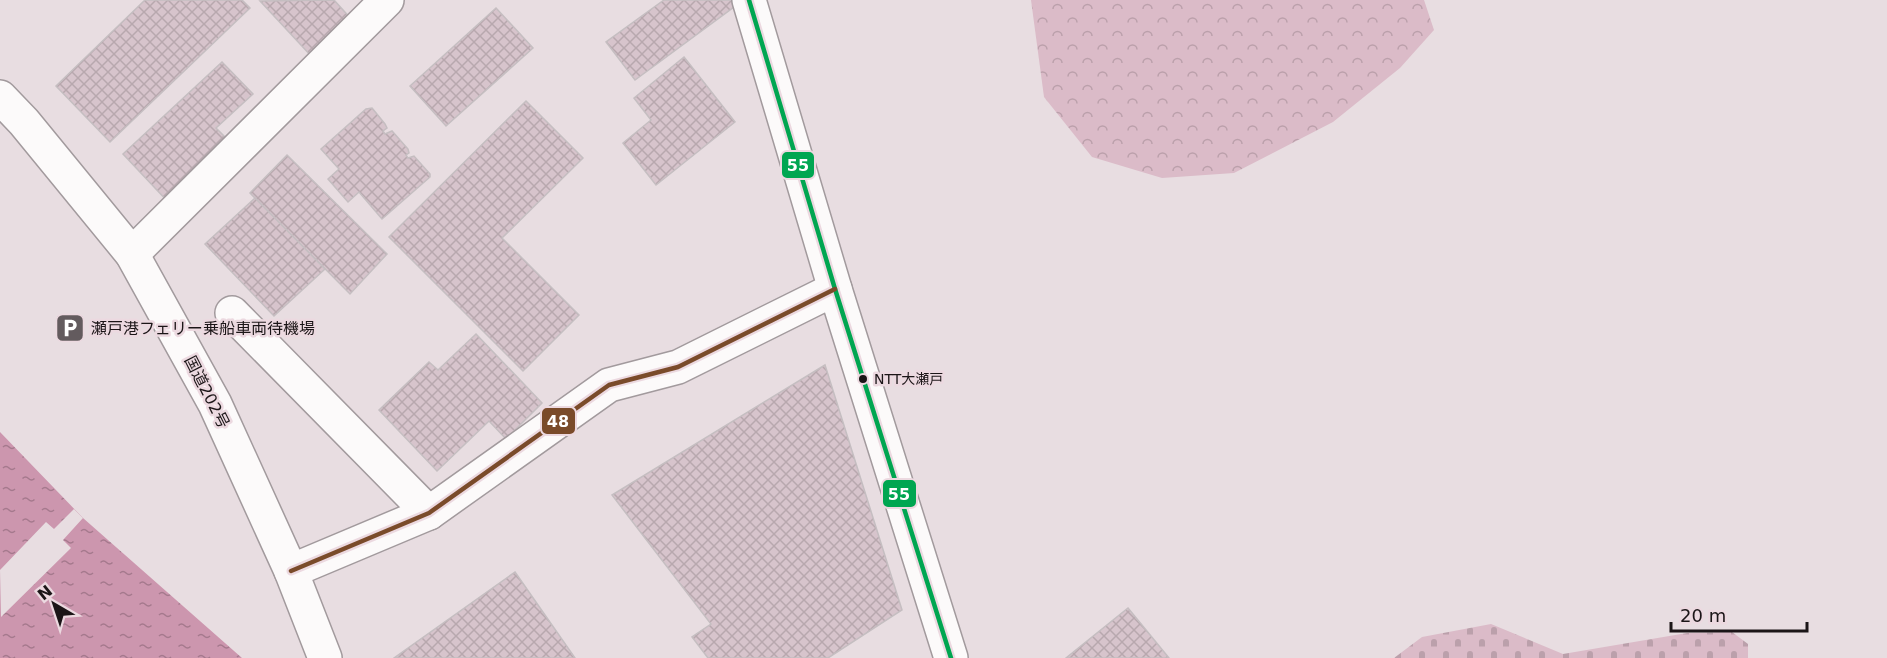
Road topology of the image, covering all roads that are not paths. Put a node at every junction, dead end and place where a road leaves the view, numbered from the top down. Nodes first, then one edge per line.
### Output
1 (387, 0) edge
2 (749, 0) edge
3 (0, 97) edge
4 (132, 254) junction
5 (835, 289) junction
6 (232, 313) dead end
7 (429, 513) junction
8 (291, 571) junction
9 (325, 658) edge
10 (951, 658) edge

1 - 4 main road
2 - 5 main road
3 - 4 main road, 国道202号
4 - 8 main road, 国道202号
5 - 7 main road
5 - 10 main road
6 - 7 main road
7 - 8 main road
8 - 9 main road, 国道202号

